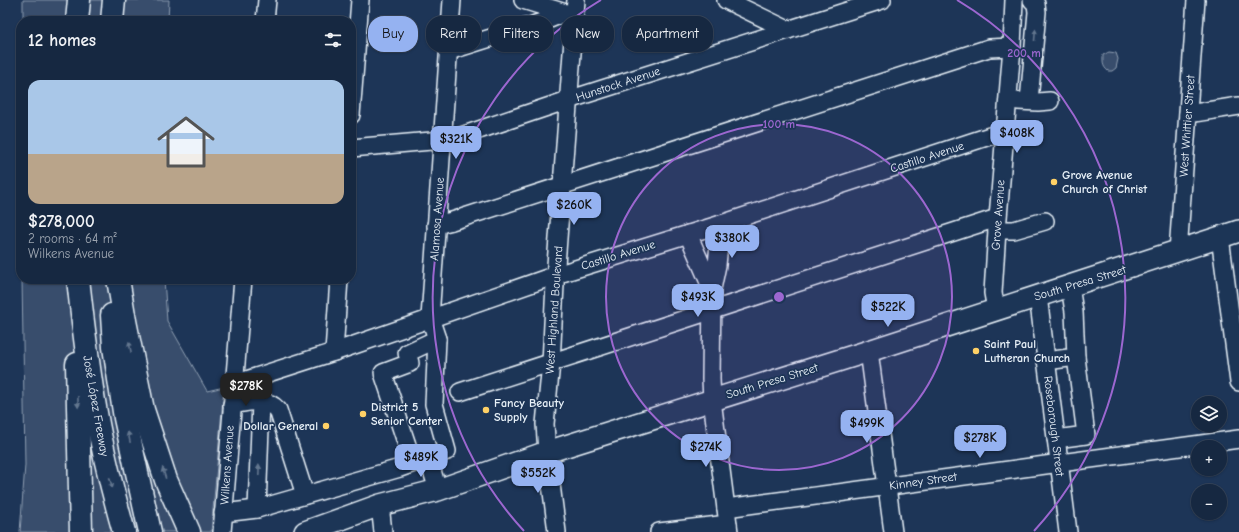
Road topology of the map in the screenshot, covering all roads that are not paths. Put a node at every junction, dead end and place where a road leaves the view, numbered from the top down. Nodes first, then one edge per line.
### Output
1 (79, 0) edge
2 (114, 0) edge
3 (267, 0) edge
4 (360, 0) edge
5 (452, 0) edge
6 (523, 0) edge
7 (726, 0) edge
8 (882, 0) edge
9 (1014, 0) edge
10 (1032, 0) edge
11 (1196, 0) edge
12 (572, 10) edge
13 (77, 16) edge
14 (112, 16) edge
15 (265, 16) edge
16 (451, 16) edge
17 (788, 30) junction
18 (481, 41) edge
19 (1012, 47) junction
20 (356, 52) edge
21 (448, 52) edge
22 (568, 100) junction
23 (1007, 100) junction
24 (1029, 101) junction
25 (1050, 101) dead end
26 (1239, 106) edge
27 (1188, 114) junction
28 (1005, 131) junction
29 (443, 140) junction
30 (356, 148) edge
31 (562, 186) junction
32 (1045, 221) dead end
33 (721, 224) junction
34 (997, 224) junction
35 (436, 225) junction
36 (688, 234) junction
37 (1229, 234) edge
38 (1178, 252) junction
39 (556, 275) junction
40 (75, 284) edge
41 (79, 284) edge
42 (110, 284) edge
43 (119, 284) edge
44 (243, 284) edge
45 (339, 284) edge
46 (1070, 286) junction
47 (712, 289) junction
48 (1038, 296) junction
49 (996, 310) junction
50 (712, 311) junction
51 (430, 318) junction
52 (437, 339) junction
53 (869, 351) junction
54 (334, 352) junction
55 (1076, 357) junction
56 (1046, 361) junction
57 (551, 363) junction
58 (1239, 382) edge
59 (234, 384) junction
60 (460, 392) dead end
61 (712, 400) junction
62 (261, 401) junction
63 (232, 406) junction
64 (1239, 438) edge
65 (1056, 439) junction
66 (547, 452) junction
67 (420, 460) junction
68 (1059, 463) junction
69 (887, 486) junction
70 (438, 490) junction
71 (305, 495) junction
72 (380, 505) junction
73 (257, 509) junction
74 (224, 512) junction
75 (728, 521) edge
76 (148, 524) edge
77 (123, 529) edge
78 (81, 532) edge
79 (189, 532) edge
80 (222, 532) edge
81 (305, 532) edge
82 (383, 532) edge
83 (557, 532) edge
84 (659, 532) edge
85 (893, 532) edge
86 (1068, 532) edge

1 - 13 highway
2 - 14 highway
3 - 15 street
4 - 20 street
5 - 16 street, Alamosa Avenue
6 - 12 street
7 - 17 street
8 - 17 street, Hunstock Avenue
9 - 19 street, Grove Avenue
24 -> 10 street
11 - 27 street, West Whittier Street
12 - 18 street
12 - 22 street, West Highland Boulevard
17 - 22 street, Hunstock Avenue
19 - 23 street, Grove Avenue
19 - 31 street
21 - 29 street, Alamosa Avenue
22 - 29 street, Hunstock Avenue
22 - 31 street, West Highland Boulevard
23 - 24 street
23 - 28 street, Grove Avenue
24 - 25 street
26 - 27 street
27 - 38 street, West Whittier Street
28 - 33 street, Castillo Avenue
28 - 34 street, Grove Avenue
29 - 30 street, Hunstock Avenue
29 - 35 street, Alamosa Avenue
31 - 35 street
31 - 39 street, West Highland Boulevard
32 - 34 street
33 - 36 street, Castillo Avenue
33 - 47 street
34 - 49 street, Grove Avenue
34 - 50 street
35 - 51 street, Alamosa Avenue
36 - 39 street, Castillo Avenue
36 - 47 street
37 - 38 main road, South Presa Street
37 - 58 street
38 - 46 main road, South Presa Street
39 - 51 street, Castillo Avenue
39 - 57 street, West Highland Boulevard
40 -> 78 highway
41 -> 77 highway, José López Freeway
76 -> 42 highway
79 -> 43 highway
44 - 59 street, Wilkens Avenue
45 - 54 street
46 - 48 main road, South Presa Street
46 - 55 street
47 - 50 street
48 - 49 main road, South Presa Street
48 - 56 street, Roseborough Street
49 - 53 main road, South Presa Street
50 - 57 street
50 - 61 street
51 - 52 street
51 - 54 street, Castillo Avenue
52 - 67 street
52 - 67 street
53 - 61 main road, South Presa Street
53 - 69 street
54 - 59 street, Castillo Avenue
55 - 56 street
55 - 65 street
56 - 65 street, Roseborough Street
57 - 60 street
57 - 66 street, West Highland Boulevard
59 - 63 street, Wilkens Avenue
61 - 66 main road, South Presa Street
61 - 75 street
62 - 63 street
62 - 71 street
73 -> 62 street
63 - 74 street, Wilkens Avenue
64 - 68 street, Kinney Street
65 - 68 street, Roseborough Street
66 - 70 main road, South Presa Street
66 - 83 street, West Highland Boulevard
67 - 70 street
67 - 71 street
68 - 69 street, Kinney Street
68 - 86 street, Roseborough Street
69 - 75 street, Kinney Street
69 - 85 street
70 - 72 main road, South Presa Street
71 - 73 street
72 - 81 main road, South Presa Street
72 - 82 street
73 - 74 street
74 - 80 street, Wilkens Avenue
75 - 84 street, Kinney Street

